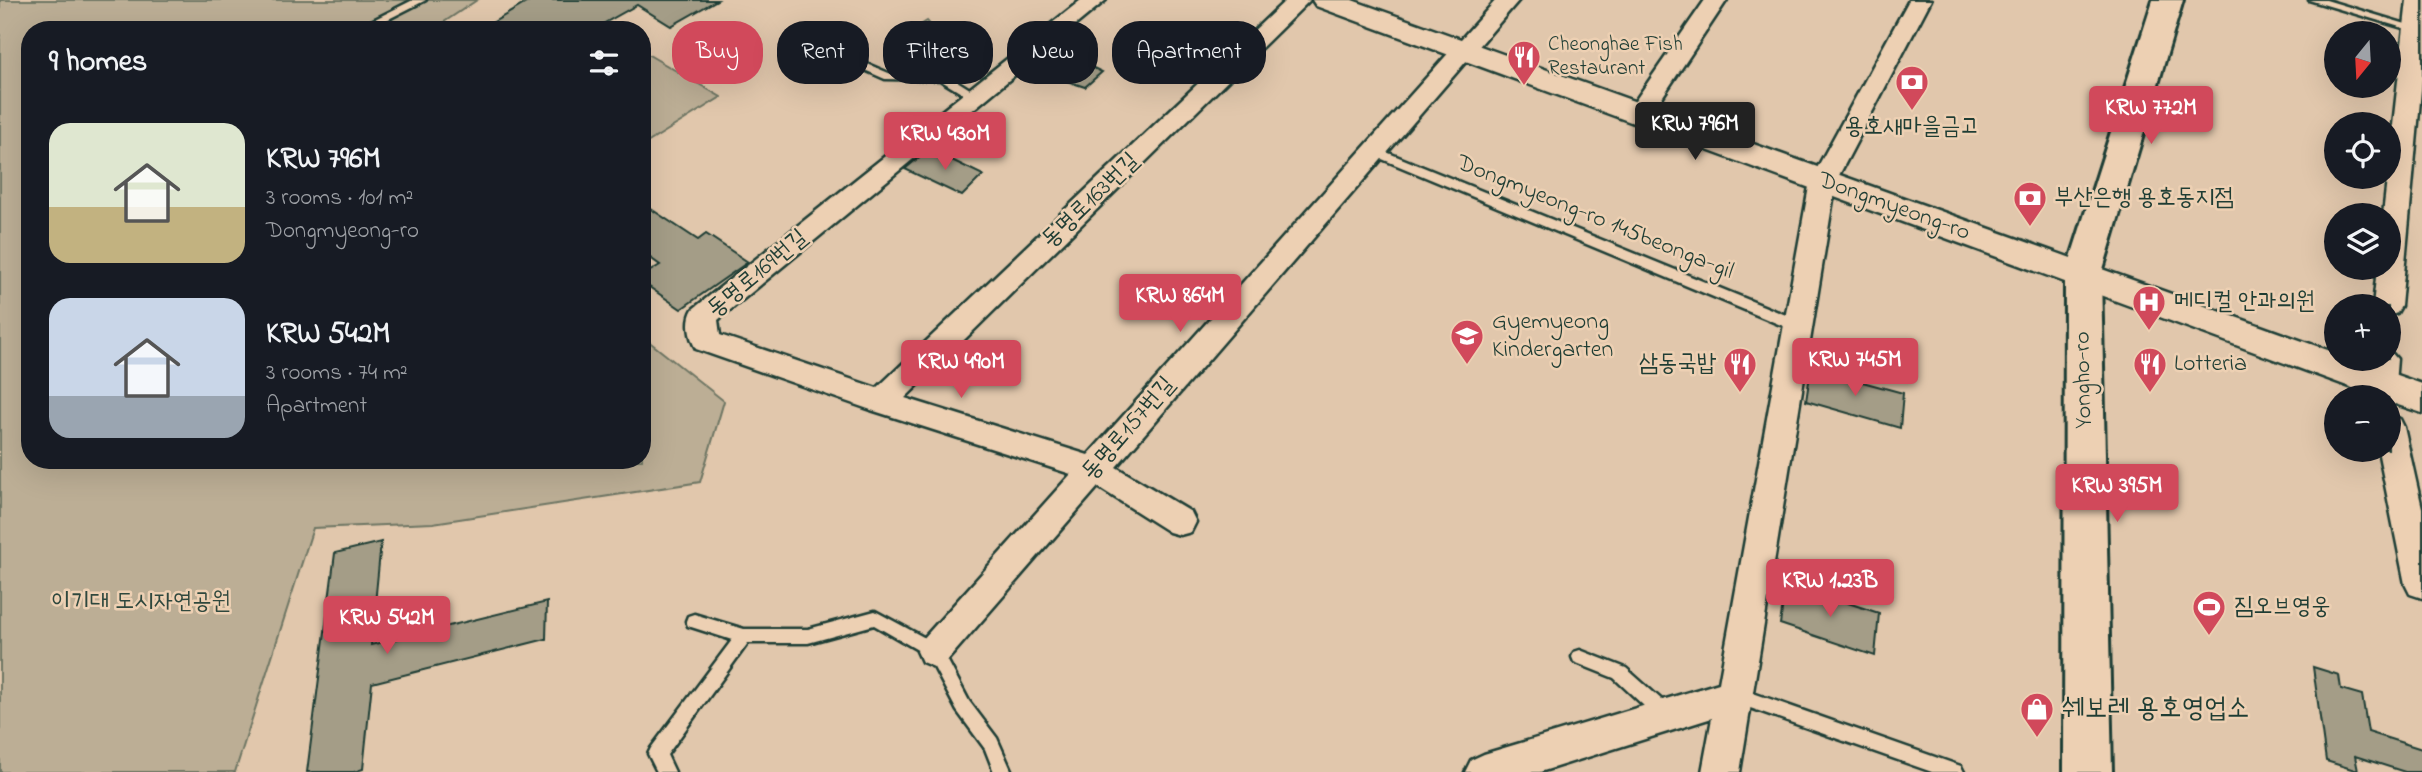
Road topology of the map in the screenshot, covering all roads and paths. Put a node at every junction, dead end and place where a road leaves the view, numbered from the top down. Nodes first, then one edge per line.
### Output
1 (421, 0) edge
2 (1095, 0) edge
3 (1299, 0) edge
4 (1326, 0) edge
5 (1508, 0) edge
6 (1716, 0) edge
7 (1920, 0) edge
8 (2168, 0) edge
9 (2314, 0) edge
10 (2418, 8) edge
11 (372, 21) edge
12 (1464, 50) junction
13 (869, 68) edge
14 (975, 96) junction
15 (1638, 114) junction
16 (1374, 151) junction
17 (1823, 181) junction
18 (2083, 276) junction
19 (2388, 294) edge
20 (1798, 326) junction
21 (2381, 380) edge
22 (2422, 399) edge
23 (882, 402) junction
24 (2396, 462) edge
25 (1094, 469) junction
26 (1180, 522) dead end
27 (2422, 584) edge
28 (694, 621) dead end
29 (744, 636) junction
30 (934, 651) junction
31 (1580, 657) dead end
32 (1734, 695) junction
33 (1665, 714) junction
34 (666, 772) edge
35 (1003, 772) edge
36 (1484, 772) edge
37 (1721, 772) edge
38 (1955, 772) edge
39 (2088, 772) edge

1 - 11 lane
2 - 14 street, 동명로169번길
3 - 23 street, 동명로163번길
4 - 12 street, Dongmyeong-ro
5 - 12 street, 동명로157번길
6 - 15 street
7 - 17 street
8 - 18 main road, Yongho-ro
9 - 10 lane
10 - 19 street
12 - 15 street, Dongmyeong-ro
12 - 16 street, 동명로157번길
13 - 14 lane
14 - 23 street, 동명로169번길
15 - 17 street, Dongmyeong-ro
16 - 20 lane, Dongmyeong-ro 145beonga-gil
16 - 25 street, 동명로157번길
17 - 18 street, Dongmyeong-ro
17 - 20 street
18 - 21 street, Dongmyeong-ro
18 - 39 main road, Yongho-ro
20 - 32 street
21 - 22 street, Dongmyeong-ro
23 - 25 street, 동명로169번길
24 - 27 street
25 - 26 street, 동명로169번길
25 - 30 street, 동명로157번길
28 - 29 lane
29 - 30 lane
29 - 34 lane
30 - 35 lane
31 - 33 lane
32 - 33 street
32 - 37 street
32 - 38 lane
33 - 36 street

